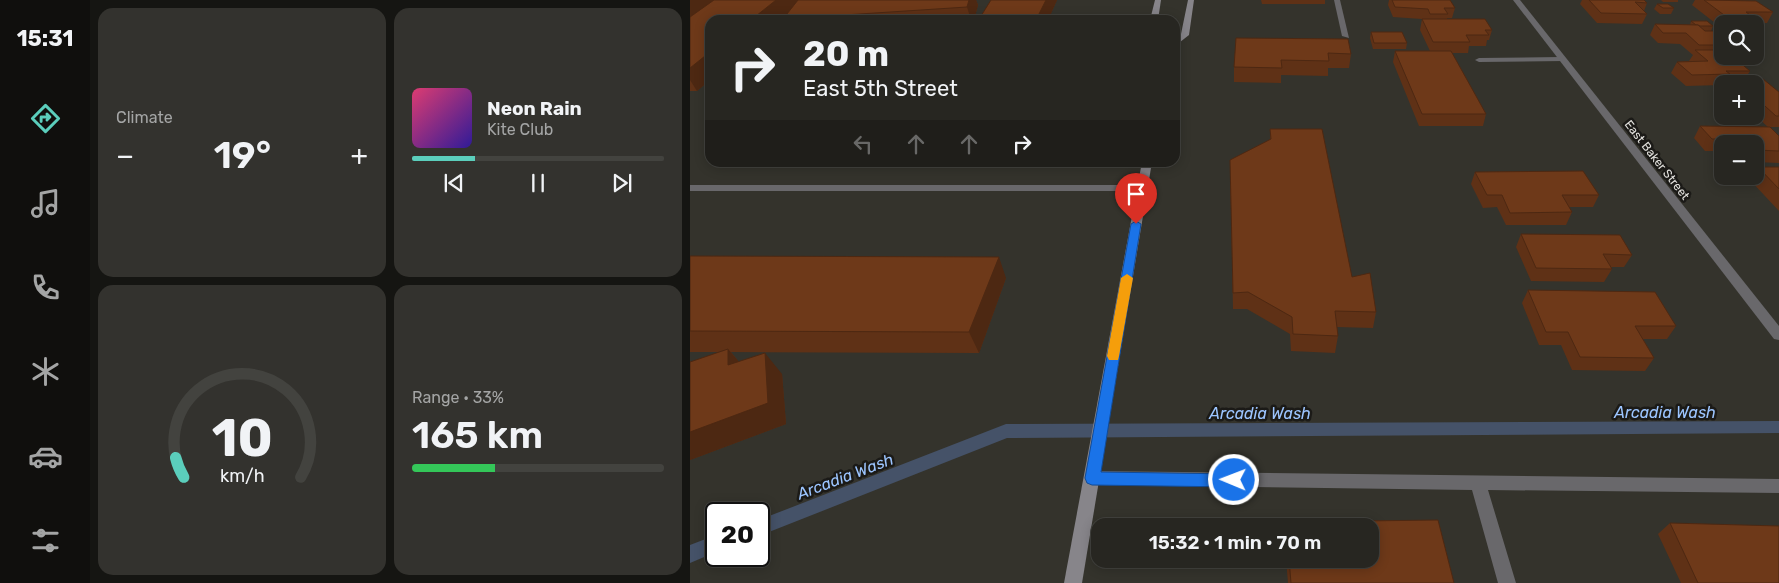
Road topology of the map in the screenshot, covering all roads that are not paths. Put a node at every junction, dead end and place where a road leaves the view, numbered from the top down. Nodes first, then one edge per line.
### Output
1 (1158, 0) edge
2 (1191, 0) edge
3 (1337, 0) edge
4 (1516, 0) edge
5 (1155, 15) edge
6 (1346, 36) dead end
7 (1180, 40) edge
8 (1562, 58) junction
9 (1479, 60) dead end
10 (1146, 167) edge
11 (690, 188) edge
12 (1143, 188) junction
13 (1779, 335) edge
14 (1092, 478) junction
15 (1478, 483) junction
16 (1779, 486) edge
17 (1073, 583) edge
18 (1507, 583) edge

1 - 5 street
2 - 7 street
3 - 6 street
4 - 8 street, East Baker Street
8 - 9 street
8 - 13 street, East Baker Street
10 - 12 street
11 - 12 street
12 - 14 street
14 - 15 street
14 - 17 street
15 - 16 street
15 - 18 street

